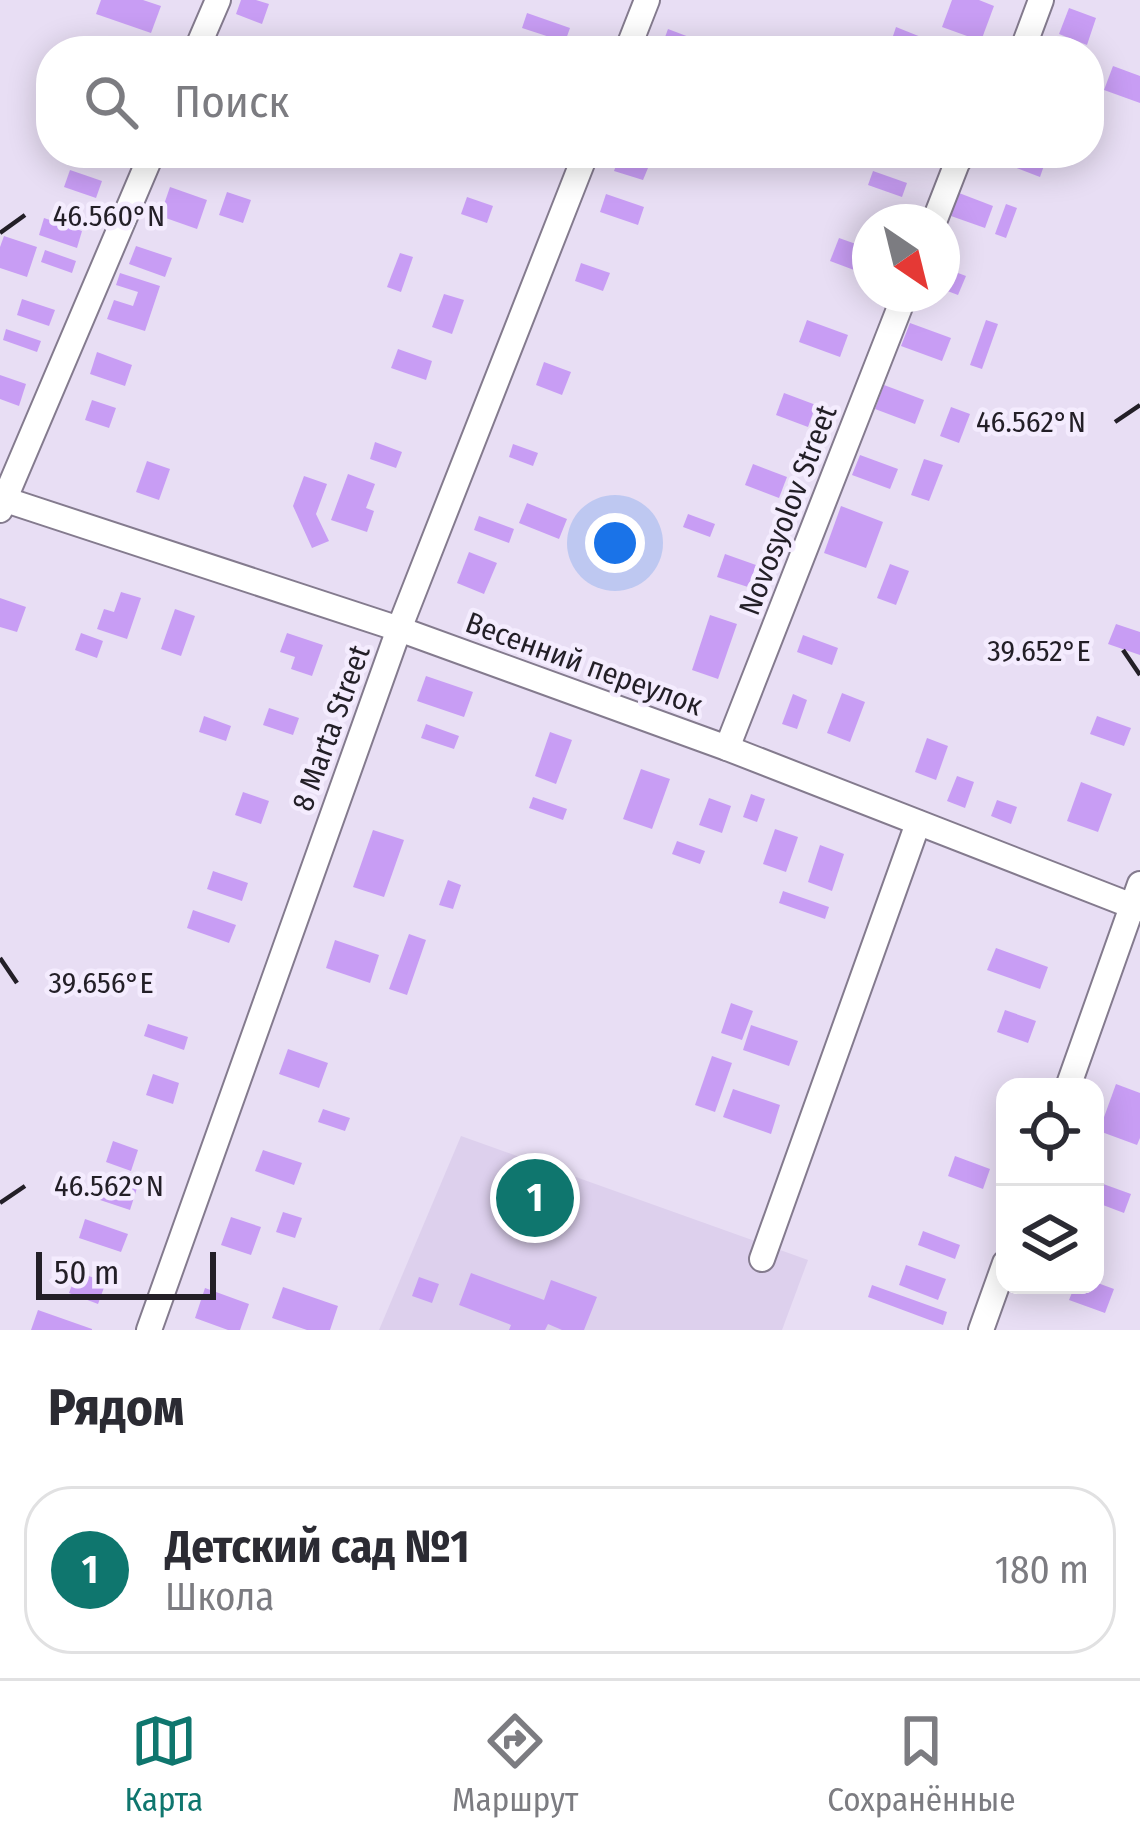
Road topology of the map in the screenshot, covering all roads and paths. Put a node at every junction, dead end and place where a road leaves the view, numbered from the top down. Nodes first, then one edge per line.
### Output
1 (218, 0) edge
2 (647, 0) edge
3 (1041, 0) edge
4 (202, 36) edge
5 (633, 36) edge
6 (1028, 36) edge
7 (146, 168) edge
8 (580, 168) edge
9 (955, 168) edge
10 (941, 204) edge
11 (898, 312) edge
12 (2, 503) edge
13 (399, 629) junction
14 (727, 748) junction
15 (917, 824) junction
16 (1137, 900) edge
17 (1071, 1078) edge
18 (762, 1259) dead end
19 (996, 1288) edge
20 (149, 1330) edge
21 (981, 1330) edge

1 - 4 street
2 - 5 street
3 - 6 street
7 - 12 street
8 - 13 street, 8 Marta Street
9 - 10 street
11 - 14 street, Novosyolov Street
12 - 13 street, Весенний переулок
13 - 14 street, Весенний переулок
13 - 20 street, 8 Marta Street
14 - 15 street, Весенний переулок
15 - 16 street, Весенний переулок
15 - 18 street
16 - 17 street
19 - 21 street

